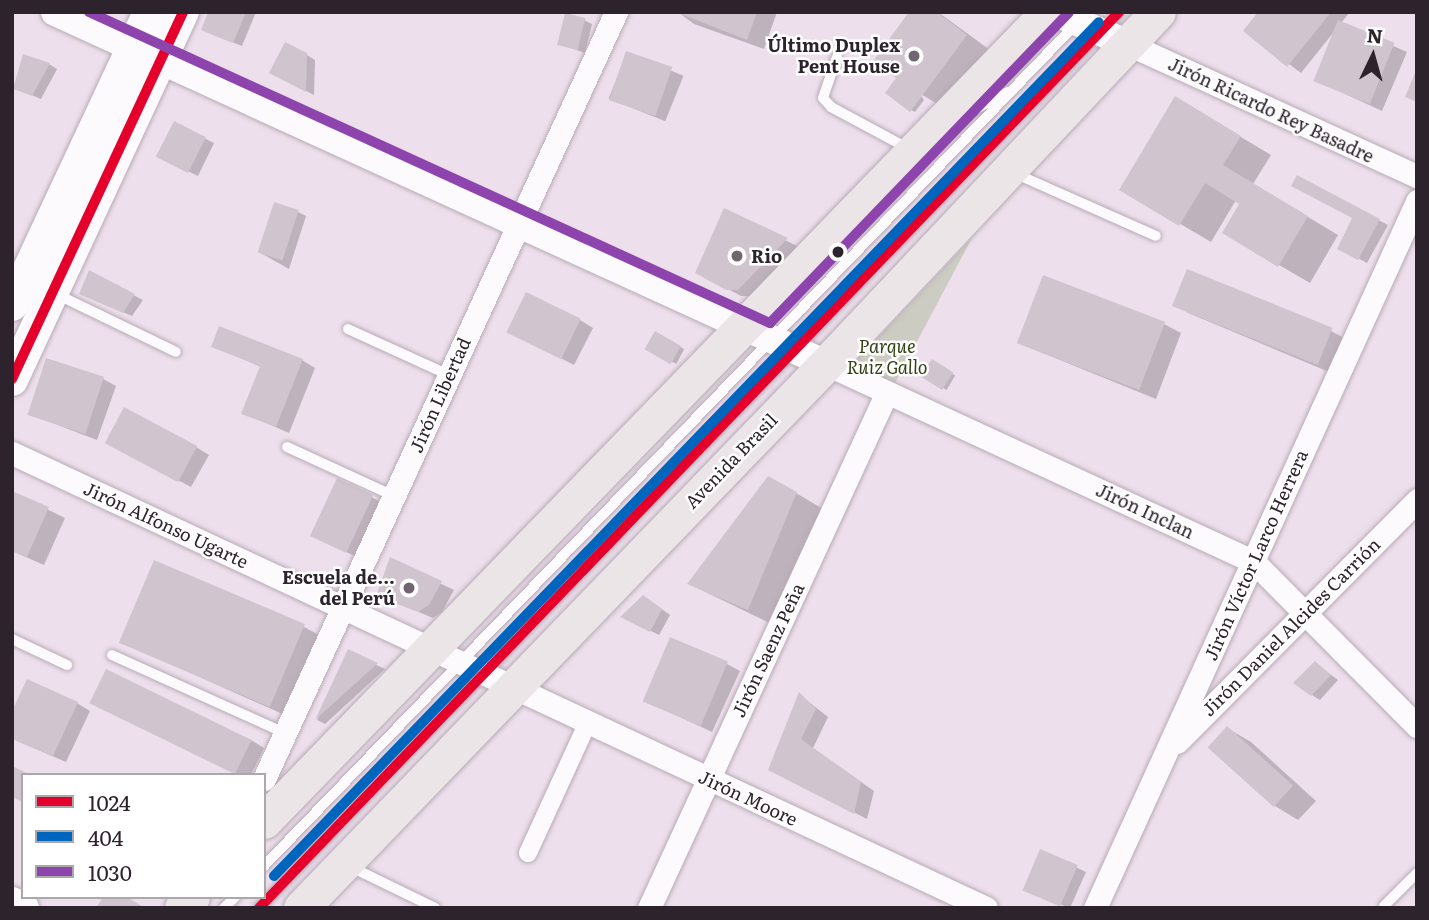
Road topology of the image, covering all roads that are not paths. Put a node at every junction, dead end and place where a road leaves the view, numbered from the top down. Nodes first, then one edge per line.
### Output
1 (55, 12) edge
2 (149, 12) edge
3 (183, 12) edge
4 (616, 12) edge
5 (1158, 12) edge
6 (1087, 21) edge
7 (132, 48) junction
8 (837, 57) dead end
9 (160, 61) junction
10 (1017, 87) junction
11 (922, 141) junction
12 (1009, 170) junction
13 (1417, 177) edge
14 (1417, 201) edge
15 (517, 223) junction
16 (1156, 236) dead end
17 (53, 292) junction
18 (12, 305) edge
19 (348, 329) dead end
20 (770, 339) junction
21 (176, 352) dead end
22 (826, 364) junction
23 (449, 375) junction
24 (12, 380) edge
25 (887, 392) junction
26 (287, 447) dead end
27 (12, 453) edge
28 (394, 496) junction
29 (1417, 500) edge
30 (1253, 561) junction
31 (344, 608) junction
32 (1304, 613) junction
33 (12, 639) edge
34 (112, 654) dead end
35 (445, 657) junction
36 (67, 665) dead end
37 (496, 681) junction
38 (587, 723) junction
39 (1417, 726) edge
40 (285, 733) junction
41 (1165, 754) junction
42 (266, 775) edge
43 (708, 780) junction
44 (266, 819) edge
45 (528, 853) dead end
46 (344, 863) junction
47 (266, 864) edge
48 (1417, 873) edge
49 (12, 903) edge
50 (1384, 905) dead end
51 (23, 908) edge
52 (259, 908) edge
53 (301, 908) edge
54 (435, 908) edge
55 (649, 908) edge
56 (986, 908) edge
57 (1095, 908) edge

1 - 7 street
2 - 7 main road
3 - 9 main road
4 - 15 street, Jirón Libertad
5 - 6 main road, Avenida Brasil
6 - 10 lane, Avenida Brasil
6 - 11 main road, Avenida Brasil
6 - 12 main road, Avenida Brasil
6 - 13 street, Jirón Ricardo Rey Basadre
6 - 20 lane, Avenida Brasil
7 - 9 street
7 - 18 main road
8 - 11 lane
9 - 15 street
9 - 17 main road
10 - 11 lane
10 - 20 lane, Avenida Brasil
11 - 20 main road, Avenida Brasil
12 - 16 lane
12 - 22 main road, Avenida Brasil
14 - 30 street, Jirón Víctor Larco Herrera
15 - 20 street
15 - 23 street, Jirón Libertad
17 - 21 lane
17 - 24 main road
19 - 23 lane
20 - 22 street
20 - 35 main road, Avenida Brasil
20 - 37 lane, Avenida Brasil
22 - 25 street, Jirón Inclan
22 - 37 main road, Avenida Brasil
23 - 28 street, Jirón Libertad
25 - 30 street, Jirón Inclan
25 - 43 street, Jirón Saenz Peña
26 - 28 lane
27 - 31 street, Jirón Alfonso Ugarte
28 - 31 street, Jirón Libertad
29 - 32 street, Jirón Daniel Alcides Carrión
30 - 32 street, Jirón Inclan
30 - 41 street, Jirón Víctor Larco Herrera
31 - 35 street, Jirón Alfonso Ugarte
31 - 40 street, Jirón Libertad
32 - 39 street, Jirón Inclan
32 - 41 street, Jirón Daniel Alcides Carrión
33 - 36 lane
34 - 40 lane
35 - 37 street, Jirón Alfonso Ugarte
35 - 44 main road, Avenida Brasil
35 - 47 lane, Avenida Brasil
37 - 38 street, Jirón Moore
37 - 46 main road, Avenida Brasil
37 - 52 lane, Avenida Brasil
38 - 43 street, Jirón Moore
38 - 45 street
40 - 42 street, Jirón Libertad
41 - 57 street, Jirón Víctor Larco Herrera
43 - 55 street, Jirón Saenz Peña
43 - 56 street, Jirón Moore
46 - 53 main road, Avenida Brasil
46 - 54 lane
48 - 50 lane
49 - 51 main road

